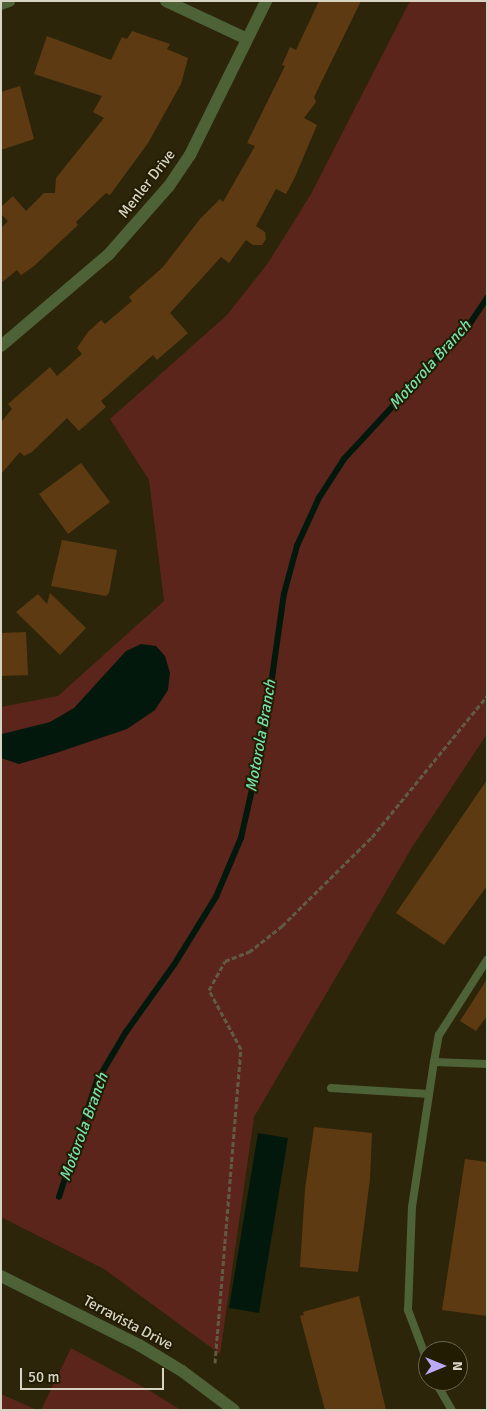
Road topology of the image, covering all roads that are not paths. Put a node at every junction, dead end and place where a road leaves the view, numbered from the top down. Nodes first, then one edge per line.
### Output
1 (9, 1) edge
2 (166, 1) edge
3 (266, 1) edge
4 (1, 4) edge
5 (247, 39) junction
6 (1, 346) edge
7 (487, 960) edge
8 (434, 1062) junction
9 (487, 1064) edge
10 (331, 1088) dead end
11 (430, 1094) junction
12 (1, 1276) edge
13 (420, 1341) edge
14 (441, 1391) edge
15 (234, 1410) edge
16 (452, 1410) edge

1 - 4 street
2 - 5 street
3 - 5 street, Menler Drive
5 - 6 street, Menler Drive
7 - 8 lane
8 - 9 lane
8 - 11 lane
10 - 11 lane
11 - 13 lane
12 - 15 street, Terravista Drive
14 - 16 lane

